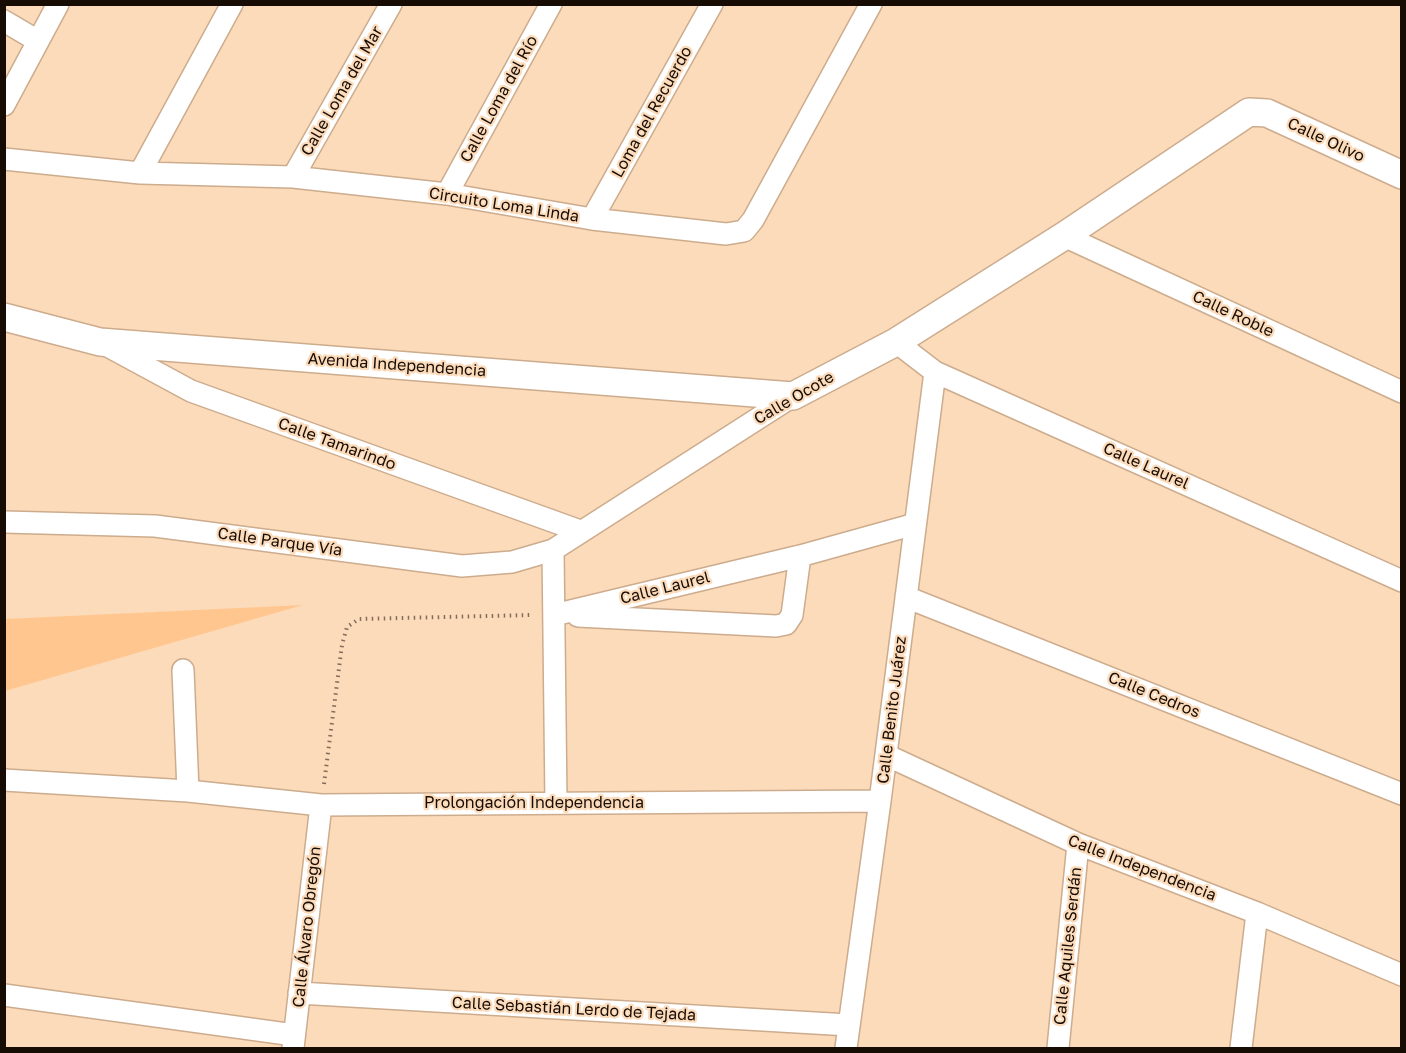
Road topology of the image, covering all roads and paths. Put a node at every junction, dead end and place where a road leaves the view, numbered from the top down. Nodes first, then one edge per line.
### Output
1 (58, 4) edge
2 (232, 4) edge
3 (391, 4) edge
4 (551, 4) edge
5 (712, 4) edge
6 (871, 4) edge
7 (4, 21) edge
8 (38, 41) junction
9 (4, 105) edge
10 (1248, 112) joint
11 (4, 159) edge
12 (140, 172) junction
13 (1401, 175) edge
14 (293, 177) junction
15 (447, 194) junction
16 (592, 219) junction
17 (1064, 236) junction
18 (4, 317) edge
19 (100, 342) junction
20 (896, 342) junction
21 (935, 372) junction
22 (1401, 392) edge
23 (793, 396) junction
24 (4, 522) edge
25 (915, 524) junction
26 (580, 531) junction
27 (553, 550) junction
28 (800, 556) junction
29 (1401, 581) edge
30 (906, 597) junction
31 (554, 615) junction
32 (183, 670) dead end
33 (886, 755) junction
34 (4, 780) edge
35 (188, 790) junction
36 (1401, 794) edge
37 (880, 801) junction
38 (556, 803) junction
39 (321, 805) junction
40 (1078, 844) junction
41 (1257, 913) junction
42 (1401, 975) edge
43 (300, 993) junction
44 (4, 995) edge
45 (849, 1025) junction
46 (294, 1042) edge
47 (846, 1048) edge
48 (1058, 1048) edge
49 (1241, 1048) edge

1 - 8 street
2 - 12 street
3 - 14 street, Calle Loma del Mar
4 - 15 street, Calle Loma del Río
5 - 16 street, Loma del Recuerdo
6 - 16 street, Circuito Loma Linda
7 - 8 street
8 - 9 street
10 - 13 street, Calle Olivo
10 - 17 street, Calle Ocote
11 - 12 street, Circuito Loma Linda
12 - 14 street, Circuito Loma Linda
14 - 15 street, Circuito Loma Linda
15 - 16 street, Circuito Loma Linda
17 - 20 street, Calle Ocote
17 - 22 street, Calle Roble
18 - 19 street, Avenida Independencia
19 - 23 street, Avenida Independencia
19 - 26 street, Calle Tamarindo
20 - 21 street, Calle Laurel
20 - 23 street, Calle Ocote
21 - 25 street, Calle Benito Juárez
21 - 29 street, Calle Laurel
23 - 26 street, Calle Ocote
24 - 27 street, Calle Parque Vía
25 - 28 street, Calle Laurel
25 - 30 street, Calle Benito Juárez
26 - 27 street, Calle Ocote
27 - 31 street
28 - 31 street, Calle Laurel
28 - 31 street
30 - 33 street, Calle Benito Juárez
30 - 36 street, Calle Cedros
31 - 38 street
31 - 39 path
32 - 35 street
33 - 37 street, Calle Benito Juárez
33 - 40 street, Calle Independencia
34 - 35 street, Prolongación Independencia
35 - 39 street, Prolongación Independencia
37 - 38 street, Prolongación Independencia
37 - 45 street, Calle Benito Juárez
38 - 39 street, Prolongación Independencia
39 - 43 street, Calle Álvaro Obregón
40 - 41 street, Calle Independencia
40 - 48 street, Calle Aquiles Serdán
41 - 42 street, Calle Independencia
41 - 49 street
43 - 45 street, Calle Sebastián Lerdo de Tejada
43 - 46 street, Calle Álvaro Obregón
44 - 46 street
45 - 47 street, Calle Benito Juárez

